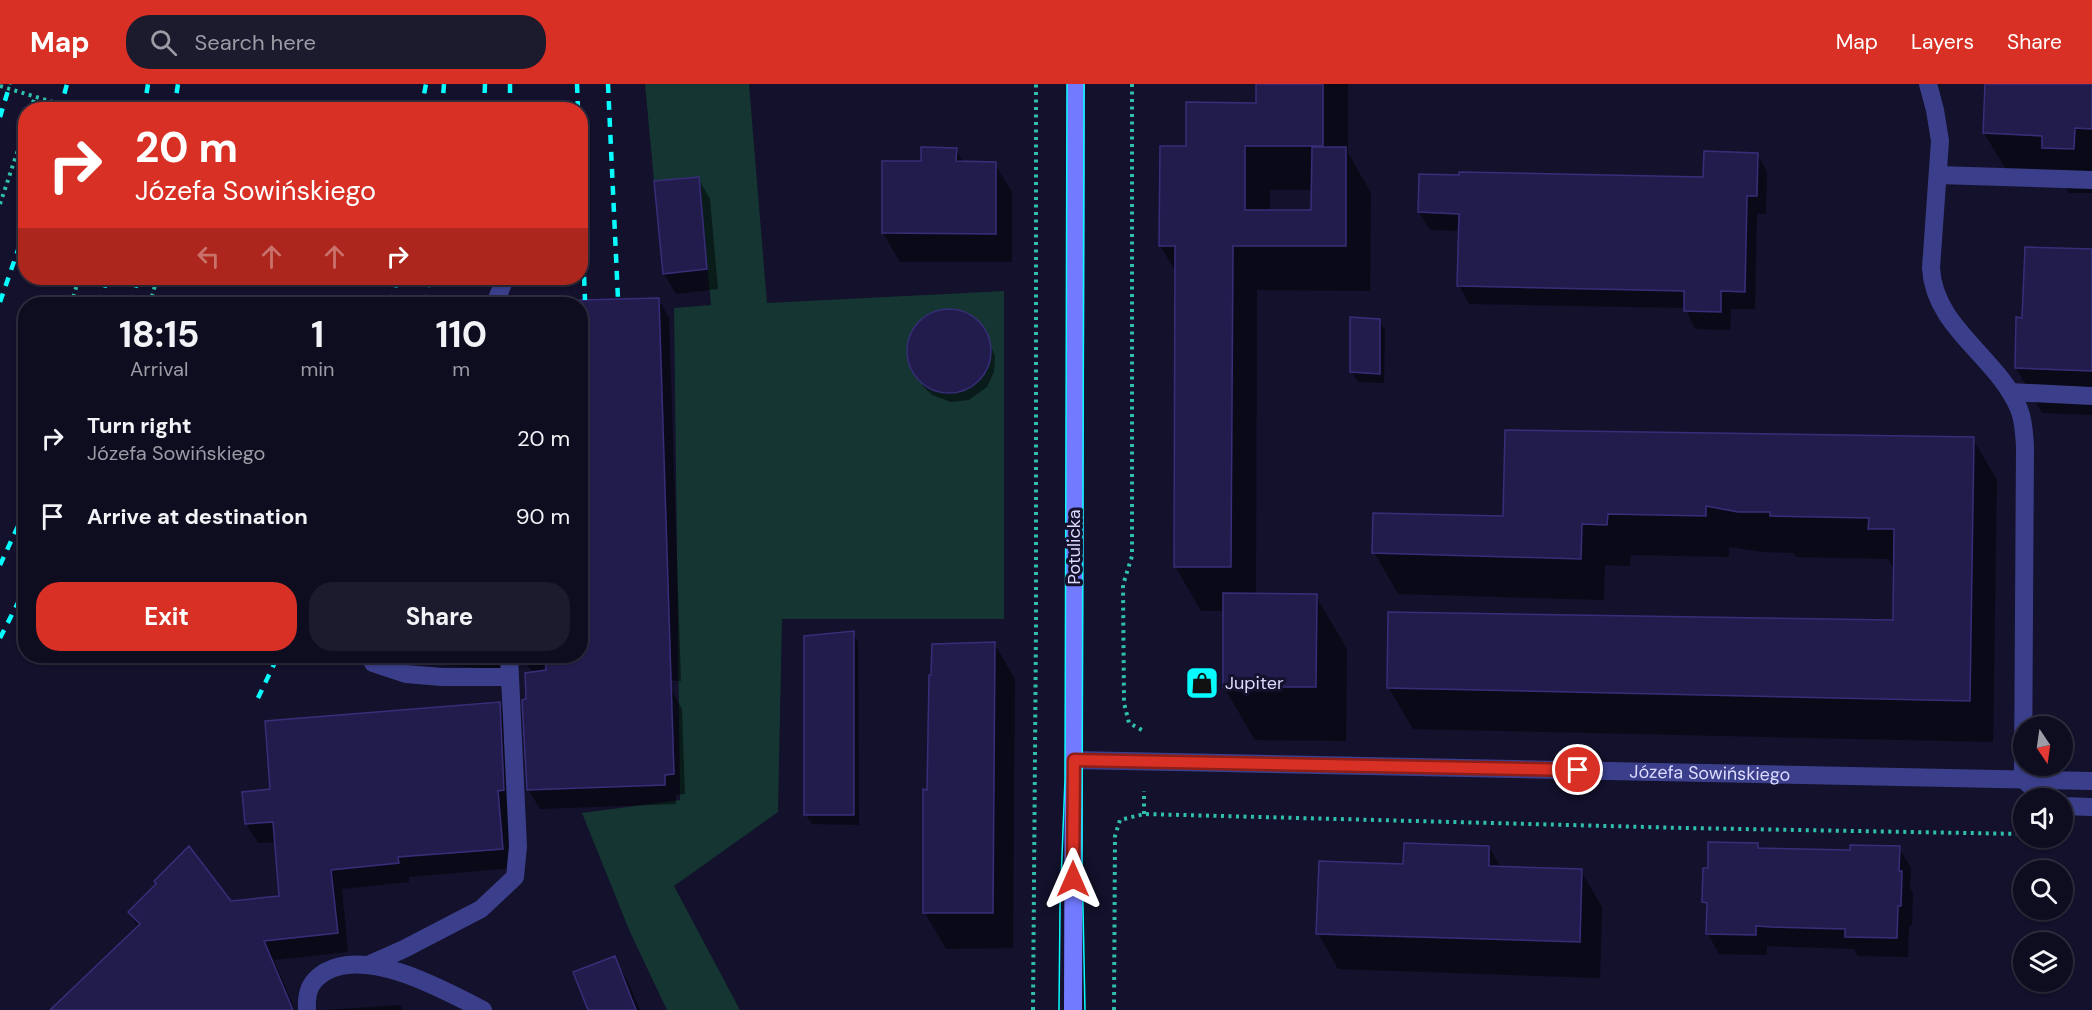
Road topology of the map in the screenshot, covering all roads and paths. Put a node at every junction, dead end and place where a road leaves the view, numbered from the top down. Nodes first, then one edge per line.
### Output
1 (1036, 84) edge
2 (1076, 84) edge
3 (1132, 84) edge
4 (1928, 84) edge
5 (0, 86) edge
6 (35, 96) junction
7 (33, 102) edge
8 (54, 102) edge
9 (18, 150) edge
10 (1938, 175) junction
11 (2092, 180) edge
12 (0, 204) edge
13 (2010, 392) junction
14 (2092, 396) edge
15 (373, 663) edge
16 (509, 663) edge
17 (510, 677) junction
18 (1145, 732) dead end
19 (1074, 760) junction
20 (2023, 779) junction
21 (2092, 781) edge
22 (2032, 788) edge
23 (2073, 806) edge
24 (2092, 807) edge
25 (2013, 834) edge
26 (368, 965) junction
27 (307, 1010) edge
28 (483, 1010) edge
29 (1033, 1010) edge
30 (1073, 1010) edge
31 (1114, 1010) edge

1 - 29 path
2 - 19 street, Potulicka
3 - 18 path
4 - 10 street
5 - 6 path
6 - 7 path
6 - 8 path
9 - 12 path
10 - 11 street
10 - 13 street
13 - 14 street
13 - 20 street
15 - 17 street
16 - 17 street
17 - 26 street
19 - 20 street, Józefa Sowińskiego
19 - 30 street, Potulicka
20 - 21 street, Józefa Sowińskiego
20 - 22 street
23 - 24 street
25 - 31 path
26 - 27 street
26 - 28 street

